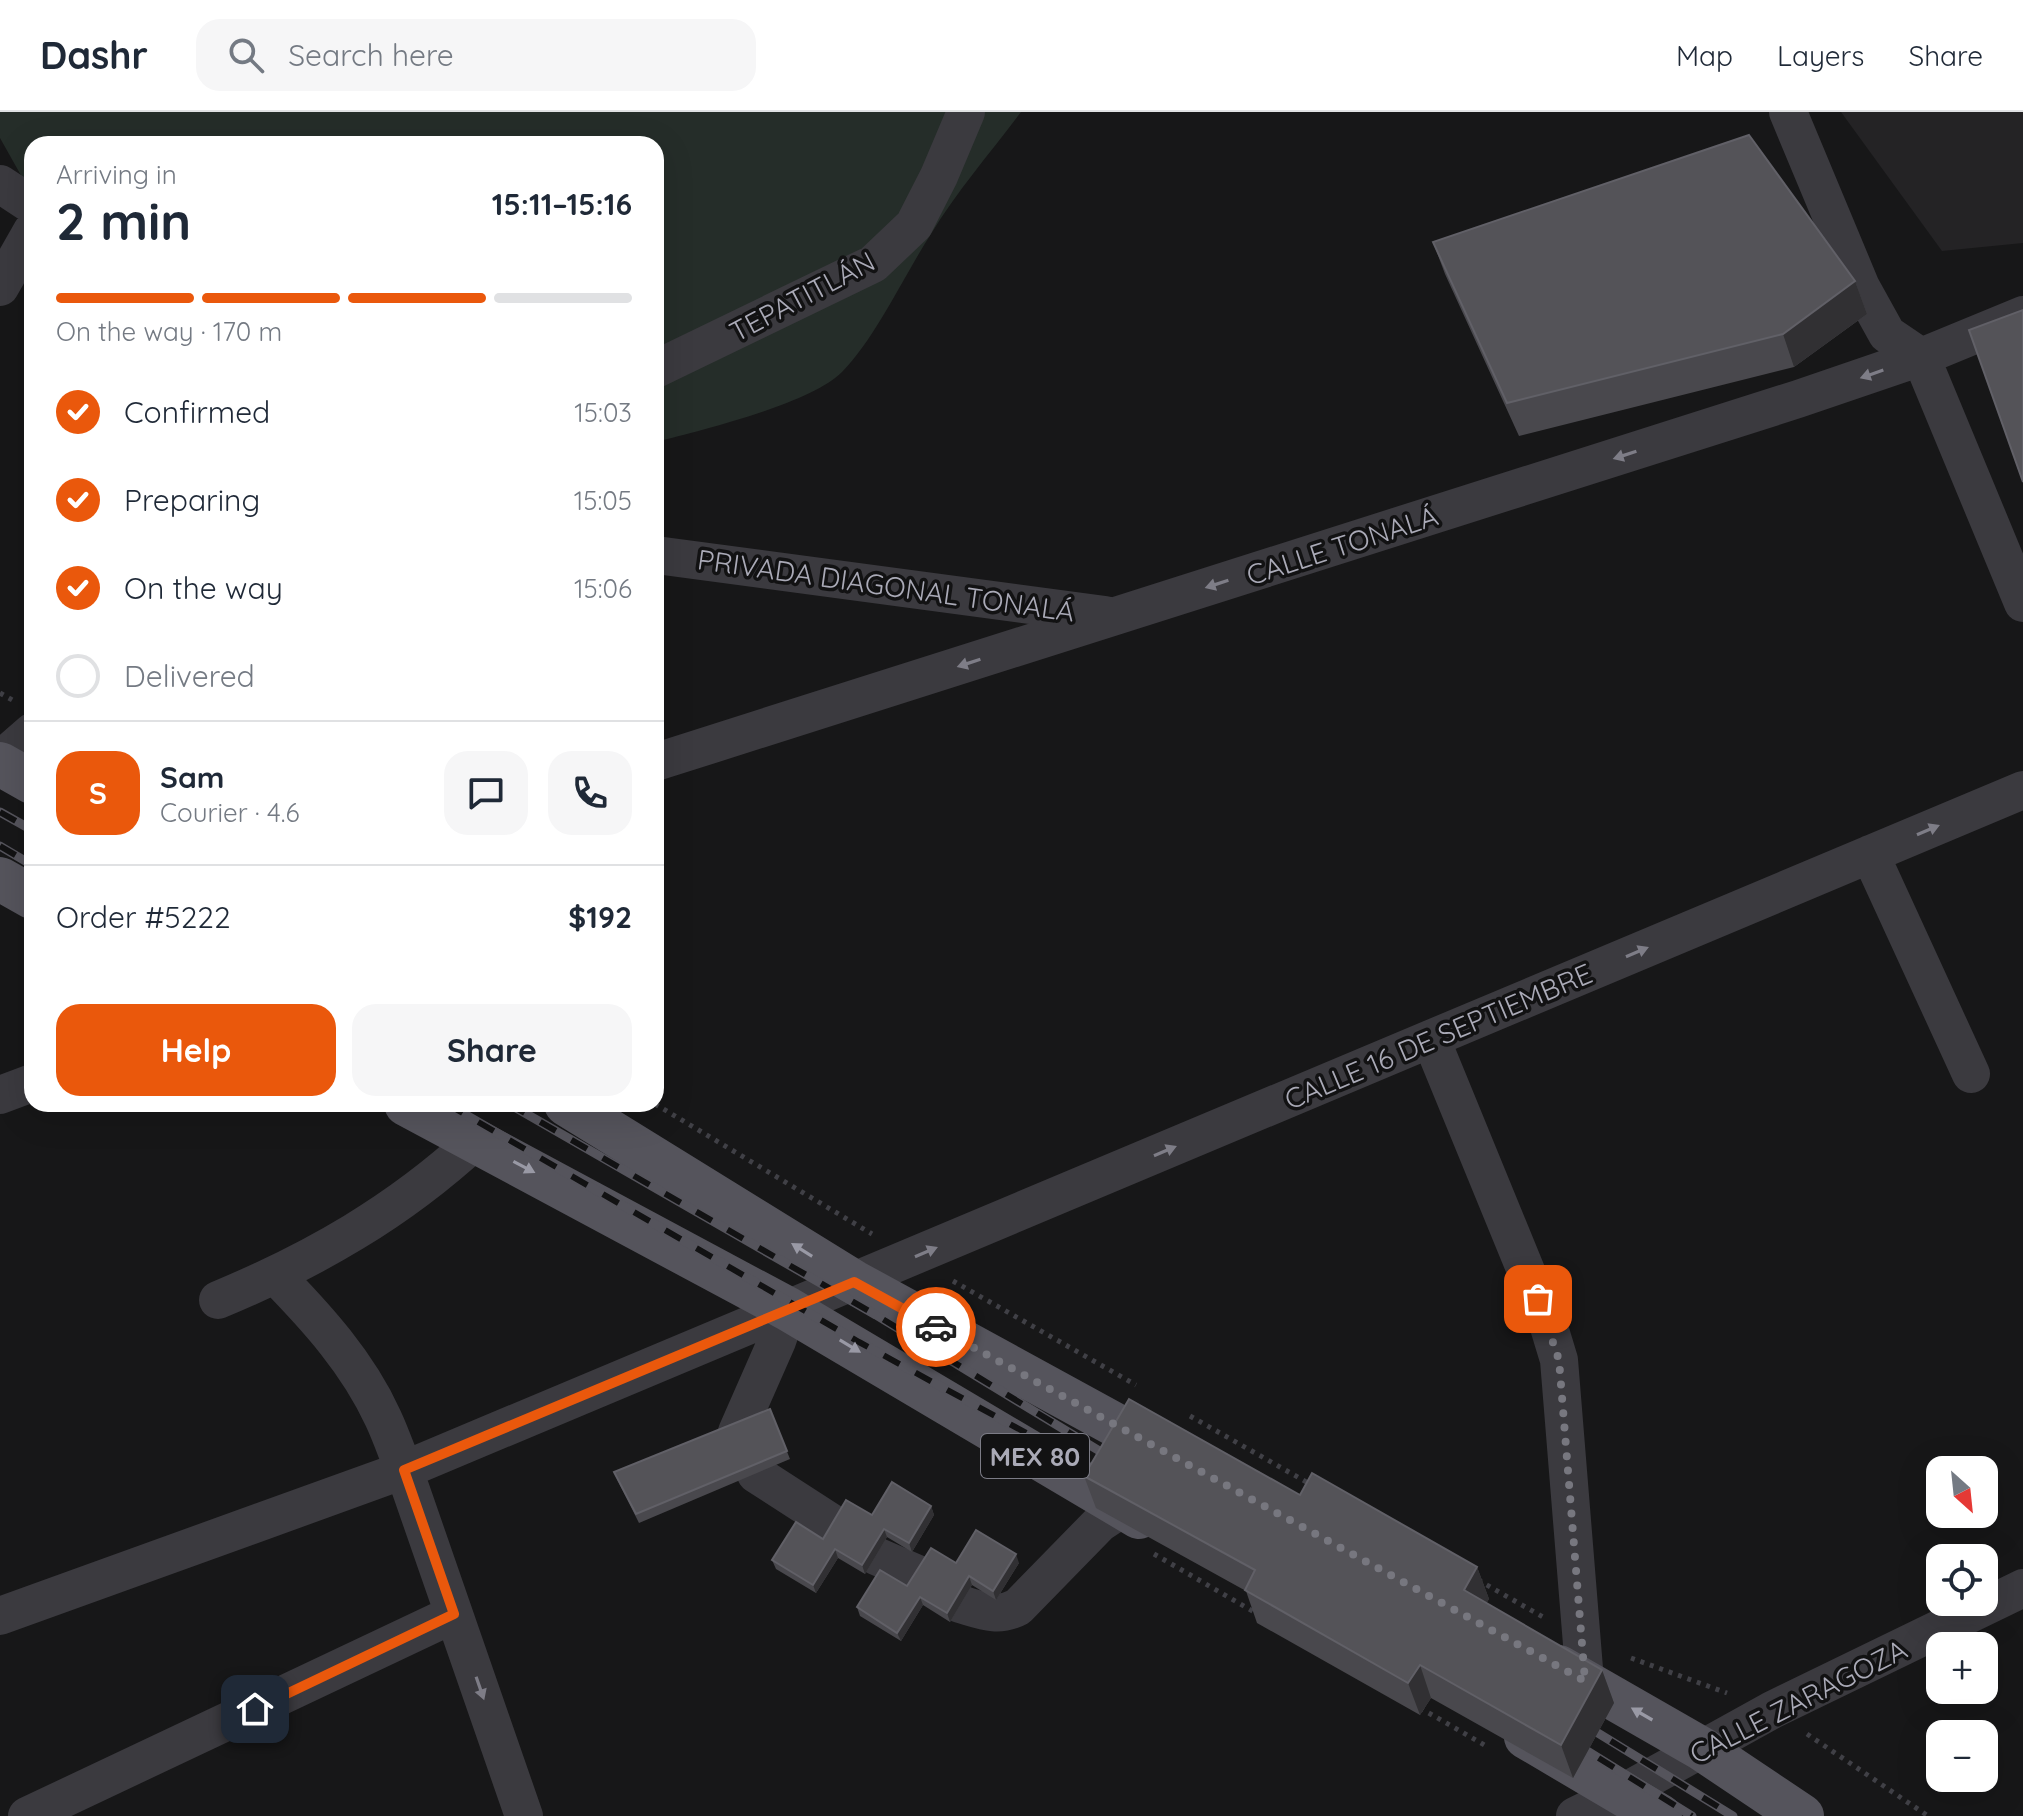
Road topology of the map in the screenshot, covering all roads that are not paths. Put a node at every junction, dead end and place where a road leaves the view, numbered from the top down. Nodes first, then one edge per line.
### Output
1 (966, 112) edge
2 (1788, 112) edge
3 (0, 184) edge
4 (24, 200) edge
5 (24, 245) edge
6 (0, 287) edge
7 (2023, 315) edge
8 (1921, 357) junction
9 (664, 365) edge
10 (664, 556) edge
11 (2023, 603) edge
12 (1116, 616) junction
13 (24, 740) edge
14 (664, 759) edge
15 (0, 762) edge
16 (24, 777) edge
17 (2023, 790) edge
18 (1870, 854) junction
19 (0, 879) edge
20 (24, 892) edge
21 (1431, 1039) junction
22 (1971, 1074) dead end
23 (24, 1086) edge
24 (0, 1095) edge
25 (421, 1112) edge
26 (579, 1112) edge
27 (475, 1141) junction
28 (276, 1276) junction
29 (854, 1282) junction
30 (218, 1300) dead end
31 (788, 1309) junction
32 (737, 1432) edge
33 (404, 1470) junction
34 (1198, 1470) edge
35 (756, 1474) edge
36 (1123, 1508) junction
37 (838, 1527) edge
38 (1177, 1539) edge
39 (876, 1556) edge
40 (922, 1576) edge
41 (2023, 1588) edge
42 (960, 1604) edge
43 (454, 1614) junction
44 (0, 1616) edge
45 (1530, 1651) edge
46 (1584, 1660) junction
47 (1488, 1716) edge
48 (1702, 1749) junction
49 (1624, 1792) junction
50 (27, 1816) edge
51 (524, 1816) edge
52 (1575, 1816) edge
53 (1660, 1816) edge
54 (1802, 1816) edge

1 - 9 street, TEPATITLÁN
2 - 8 street
3 - 4 street
5 - 6 street
7 - 8 street, CALLE TONALÁ
8 - 11 street
8 -> 12 street, CALLE TONALÁ
10 - 12 street, PRIVADA DIAGONAL TONALÁ
12 -> 14 street, CALLE TONALÁ
13 - 15 street
15 - 16 main road
18 -> 17 street, CALLE 16 DE SEPTIEMBRE
21 -> 18 street, CALLE 16 DE SEPTIEMBRE
18 - 22 street
19 - 20 main road
29 -> 21 street, CALLE 16 DE SEPTIEMBRE
21 - 46 street
23 - 24 street
25 - 27 main road, MEX 80
29 -> 26 main road, MEX 80
27 - 28 street
27 -> 31 main road, MEX 80
28 - 30 street
28 - 33 street
29 - 31 street, CALLE 16 DE SEPTIEMBRE
29 - 34 main road, MEX 80
31 - 32 street
31 - 33 street, CALLE 16 DE SEPTIEMBRE
31 -> 36 main road, MEX 80
33 - 43 street
33 - 44 street, CALLE 16 DE SEPTIEMBRE
35 - 37 street
36 - 38 main road, MEX 80
36 - 42 street
39 - 40 street
41 - 48 street, CALLE ZARAGOZA
43 - 50 street
43 -> 51 street
45 - 46 main road
48 -> 46 main road
47 - 49 main road
48 - 49 street, CALLE ZARAGOZA
48 - 54 main road
49 - 52 street, CALLE ZARAGOZA
49 - 53 main road

